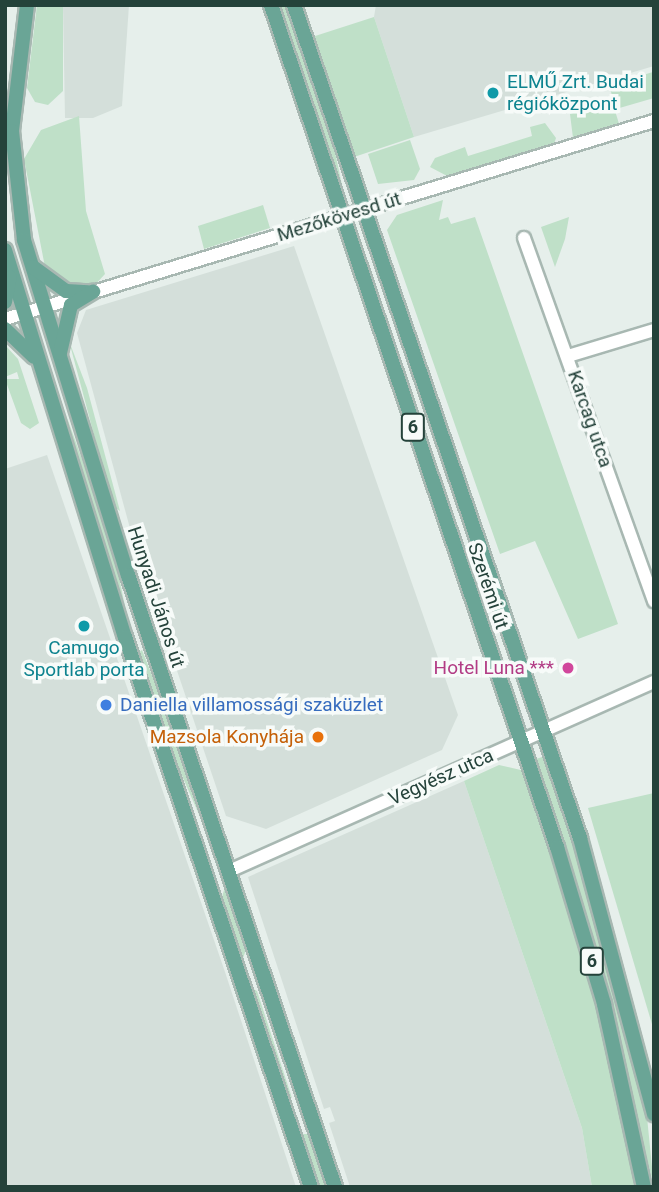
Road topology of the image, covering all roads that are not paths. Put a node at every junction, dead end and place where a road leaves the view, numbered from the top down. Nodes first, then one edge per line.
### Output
1 (27, 5) edge
2 (271, 5) edge
3 (294, 5) edge
4 (654, 121) edge
5 (362, 210) junction
6 (341, 217) junction
7 (524, 238) dead end
8 (5, 250) edge
9 (31, 266) junction
10 (11, 272) junction
11 (93, 292) junction
12 (5, 302) edge
13 (44, 307) junction
14 (23, 313) junction
15 (5, 319) edge
16 (5, 329) edge
17 (654, 330) edge
18 (568, 356) junction
19 (60, 358) junction
20 (39, 365) junction
21 (654, 601) edge
22 (146, 629) junction
23 (125, 637) junction
24 (654, 682) edge
25 (543, 730) junction
26 (522, 741) junction
27 (229, 871) junction
28 (207, 880) junction
29 (254, 946) junction
30 (240, 979) junction
31 (275, 1006) junction
32 (654, 1114) edge
33 (313, 1121) junction
34 (291, 1129) junction
35 (311, 1187) edge
36 (335, 1187) edge
37 (644, 1187) edge

1 - 9 main road, Hunyadi János út
2 - 6 main road, Szerémi út / 6
3 - 5 main road, Szerémi út / 6
4 - 5 street, Mezőkövesd út
5 - 6 street, Mezőkövesd út
5 - 25 main road, Szerémi út / 6
6 - 11 street, Mezőkövesd út
6 - 26 main road, Szerémi út / 6
7 - 18 street, Karcag utca
8 - 10 main road
9 - 11 main road
9 - 13 main road, Hunyadi János út
10 - 12 main road
10 - 14 main road
11 - 13 street, Mezőkövesd út
11 - 19 main road
13 - 14 street, Mezőkövesd út
13 - 19 main road, Hunyadi János út
14 - 15 street, Mezőkövesd út
14 - 20 main road
16 - 20 main road
17 - 18 street
18 - 21 street, Karcag utca
19 - 22 main road, Hunyadi János út
20 - 23 main road
22 - 23 main road
22 - 27 main road, Hunyadi János út
23 - 28 main road
24 - 25 street, Vegyész utca
25 - 26 street, Vegyész utca
25 - 32 main road, Szerémi út / 6
26 - 27 street, Vegyész utca
26 - 37 main road, Szerémi út / 6
27 - 28 main road
27 - 29 main road, Hunyadi János út
28 - 30 main road
29 - 30 main road
29 - 31 main road, Hunyadi János út
30 - 31 main road
30 - 34 main road
31 - 33 main road, Hunyadi János út
33 - 34 main road
33 - 36 main road, Hunyadi János út
34 - 35 main road

